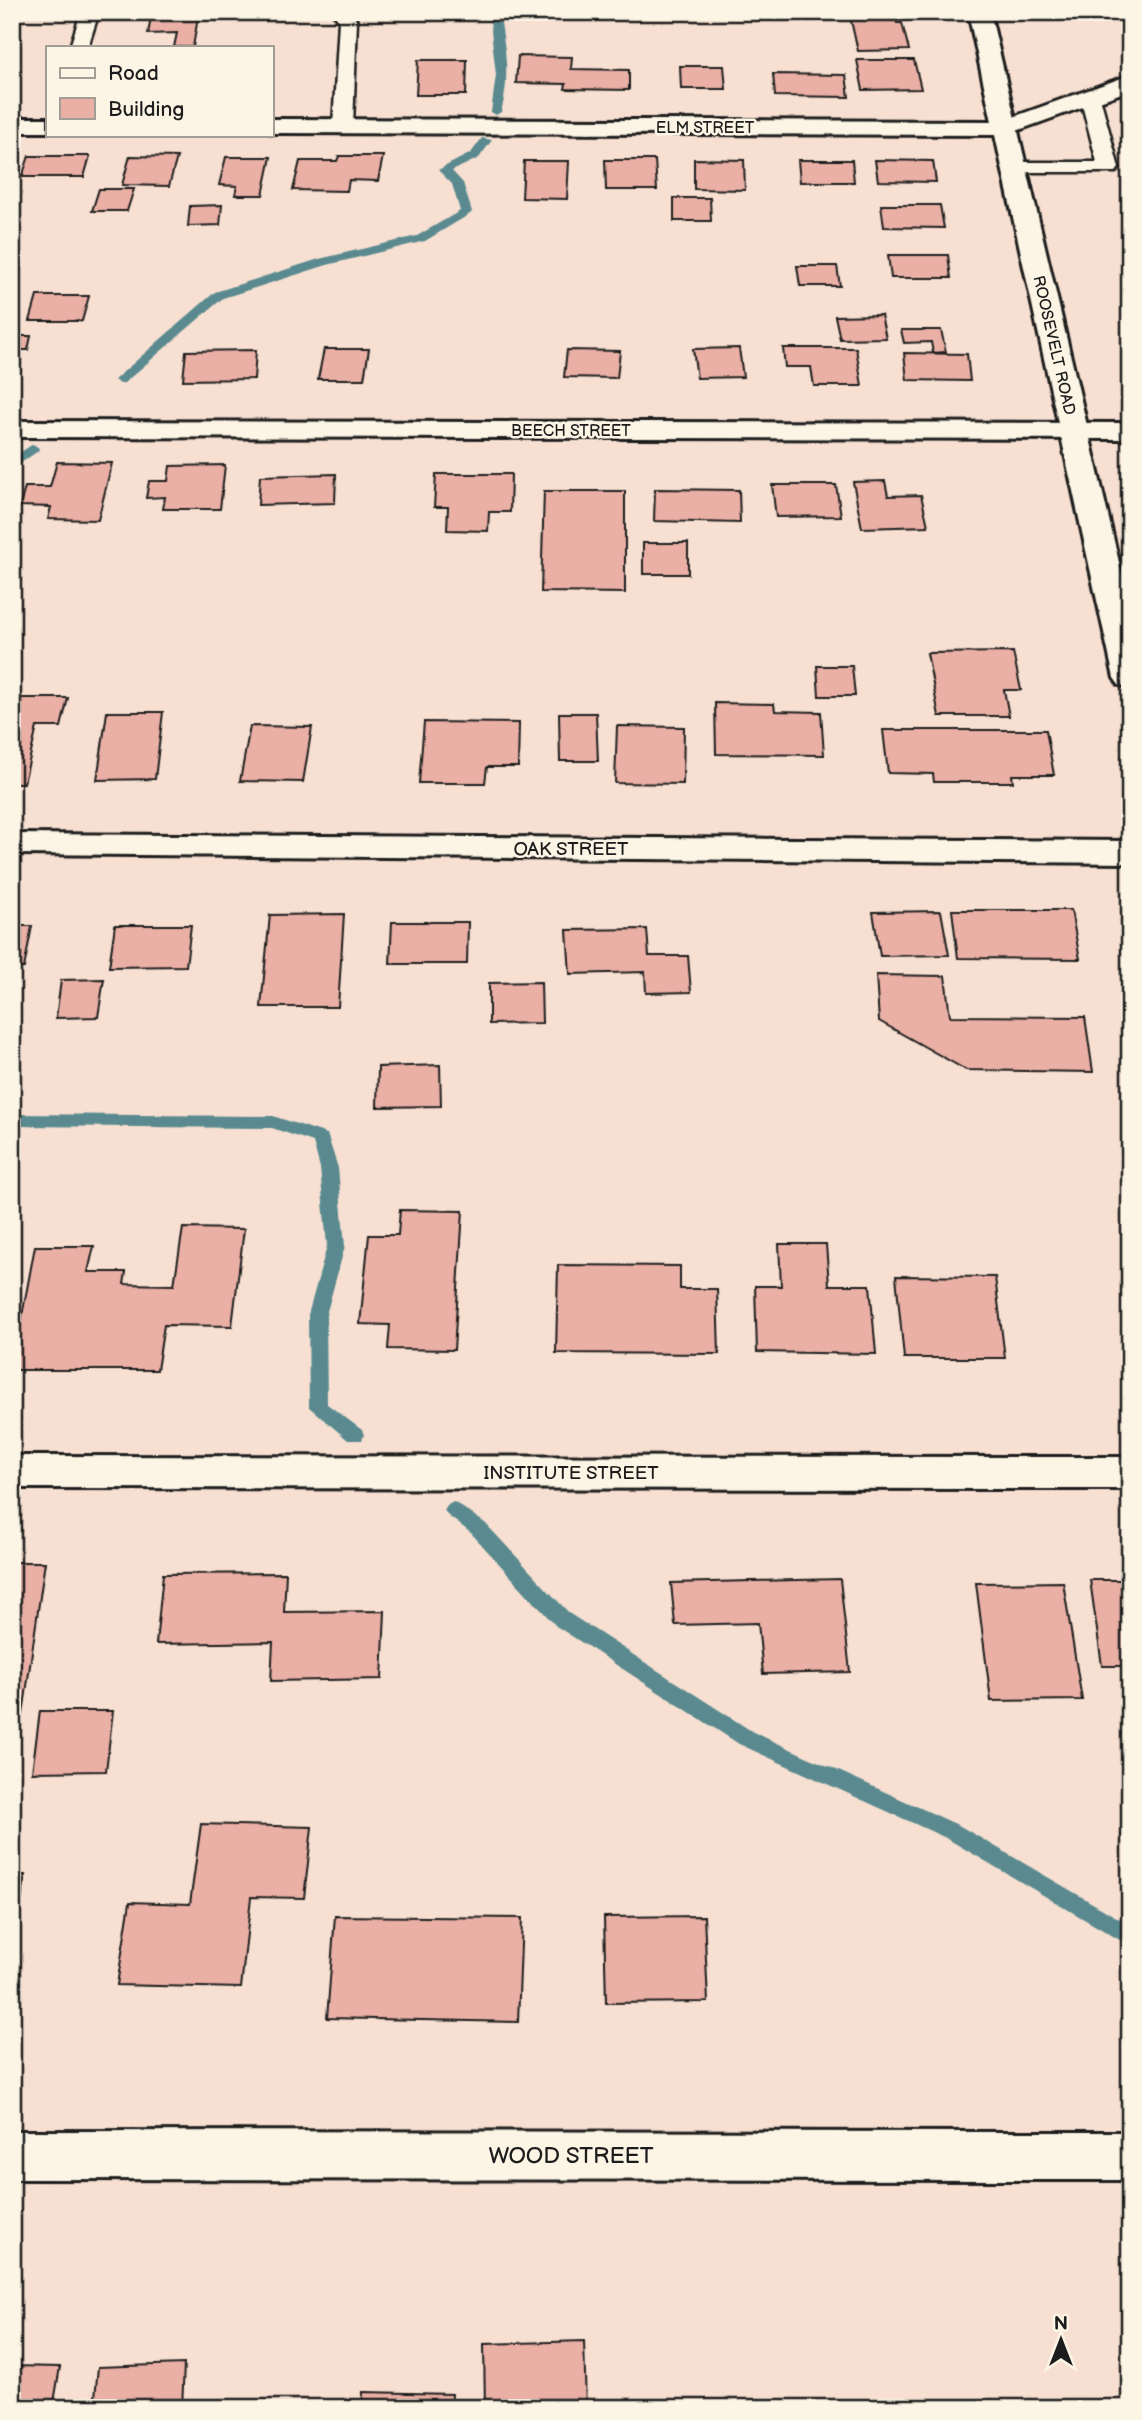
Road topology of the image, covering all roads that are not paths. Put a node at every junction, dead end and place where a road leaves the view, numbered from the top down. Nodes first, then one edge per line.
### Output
1 (90, 12) edge
2 (341, 12) edge
3 (979, 12) edge
4 (79, 46) edge
5 (1130, 82) edge
6 (1090, 97) junction
7 (12, 125) edge
8 (46, 125) edge
9 (273, 125) edge
10 (343, 126) junction
11 (1005, 128) junction
12 (1014, 168) junction
13 (12, 429) edge
14 (1074, 431) junction
15 (1130, 431) edge
16 (1121, 602) edge
17 (1130, 678) edge
18 (12, 844) edge
19 (1130, 852) edge
20 (12, 1472) edge
21 (1130, 1473) edge
22 (12, 2155) edge
23 (1130, 2156) edge

1 - 4 lane
2 - 10 lane
3 - 11 street, ROOSEVELT ROAD
5 - 6 street, ELM STREET
6 - 11 street, ELM STREET
6 - 12 lane
7 - 8 street
9 - 10 street, ELM STREET
10 - 11 street, ELM STREET
11 - 12 street, ROOSEVELT ROAD
12 - 14 street, ROOSEVELT ROAD
13 - 14 street, BEECH STREET
14 - 15 street, BEECH STREET
14 - 16 street, ROOSEVELT ROAD
16 - 17 street, ROOSEVELT ROAD
18 - 19 street, OAK STREET
20 - 21 street, INSTITUTE STREET
22 - 23 street, WOOD STREET

